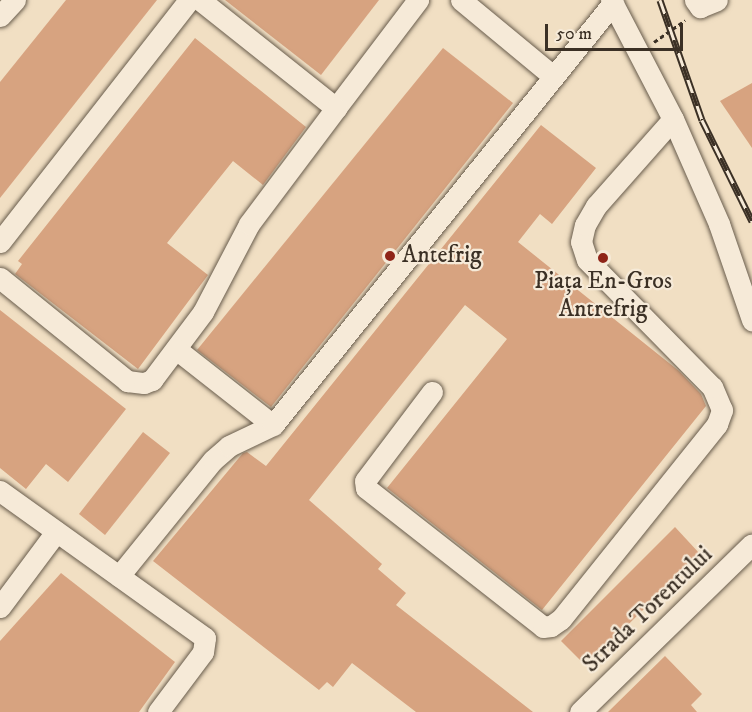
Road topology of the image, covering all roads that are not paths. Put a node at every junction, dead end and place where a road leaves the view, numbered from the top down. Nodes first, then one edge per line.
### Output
1 (15, 0) edge
2 (189, 0) edge
3 (200, 0) edge
4 (418, 0) edge
5 (461, 0) edge
6 (612, 2) edge
7 (0, 16) edge
8 (553, 76) junction
9 (336, 108) junction
10 (673, 119) junction
11 (0, 242) edge
12 (0, 278) edge
13 (751, 309) edge
14 (176, 349) junction
15 (432, 392) dead end
16 (273, 425) junction
17 (0, 491) edge
18 (56, 532) junction
19 (752, 544) edge
20 (119, 576) junction
21 (0, 608) edge
22 (158, 712) edge
23 (580, 712) edge

1 - 7 street
2 - 11 street
3 - 9 street
4 - 9 street
5 - 8 street
6 - 8 street
6 - 10 street
8 - 16 street
9 - 14 street
10 - 13 street
10 - 15 street
12 - 14 street
14 - 16 street
16 - 20 street
17 - 18 street
18 - 20 street
18 - 21 street
19 - 23 street, Strada Torentului
20 - 22 street

